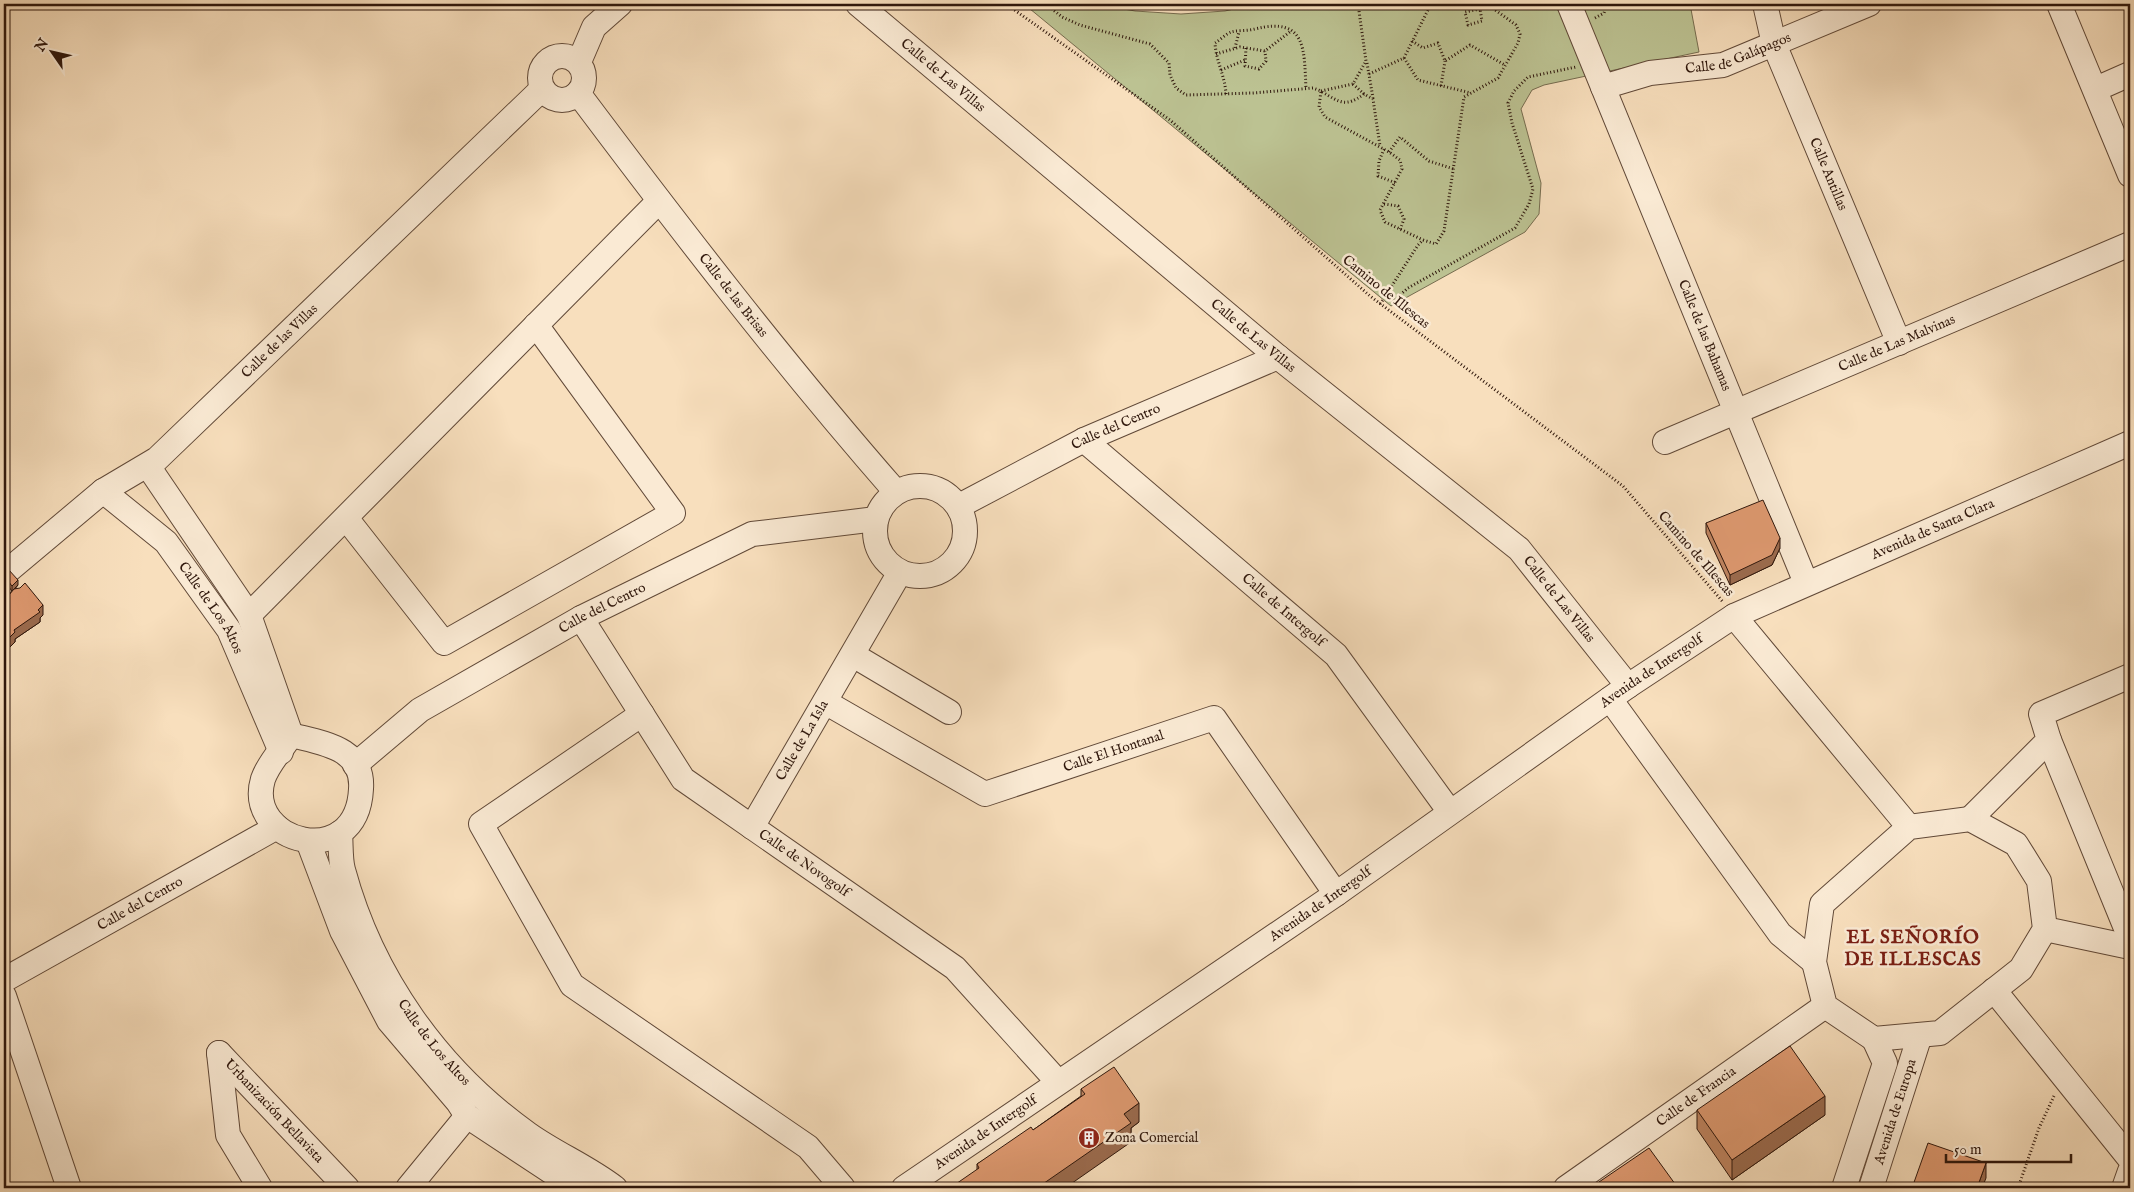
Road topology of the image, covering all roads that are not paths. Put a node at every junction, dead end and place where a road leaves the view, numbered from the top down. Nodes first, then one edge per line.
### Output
1 (620, 4) edge
2 (858, 4) edge
3 (1569, 4) edge
4 (1765, 4) edge
5 (1869, 4) edge
6 (2059, 4) edge
7 (1774, 44) junction
8 (579, 62) junction
9 (2130, 74) edge
10 (1603, 87) junction
11 (542, 89) junction
12 (2096, 89) junction
13 (578, 93) junction
14 (2130, 175) edge
15 (659, 201) junction
16 (2130, 244) edge
17 (536, 325) junction
18 (1899, 343) junction
19 (1278, 357) junction
20 (1737, 412) junction
21 (1084, 440) junction
22 (1665, 442) dead end
23 (2130, 443) edge
24 (148, 466) junction
25 (103, 492) junction
26 (896, 492) junction
27 (959, 506) junction
28 (346, 518) junction
29 (876, 518) junction
30 (900, 572) junction
31 (4, 574) edge
32 (1806, 583) junction
33 (249, 615) junction
34 (1734, 616) junction
35 (581, 618) junction
36 (853, 655) junction
37 (2130, 676) edge
38 (1619, 692) junction
39 (825, 702) junction
40 (948, 712) dead end
41 (642, 714) junction
42 (2050, 740) junction
43 (286, 743) junction
44 (356, 765) junction
45 (1450, 812) junction
46 (1970, 819) junction
47 (276, 827) junction
48 (752, 827) junction
49 (1909, 827) junction
50 (340, 833) junction
51 (308, 841) junction
52 (1336, 894) junction
53 (2045, 929) junction
54 (2130, 938) edge
55 (2130, 947) edge
56 (1814, 962) junction
57 (4, 980) edge
58 (1994, 990) junction
59 (4, 996) edge
60 (1826, 1006) junction
61 (1920, 1035) junction
62 (1874, 1039) junction
63 (1058, 1082) junction
64 (466, 1116) junction
65 (2130, 1159) edge
66 (2130, 1171) edge
67 (69, 1188) edge
68 (260, 1188) edge
69 (347, 1188) edge
70 (408, 1188) edge
71 (576, 1188) edge
72 (615, 1188) edge
73 (843, 1188) edge
74 (904, 1188) edge
75 (1566, 1188) edge
76 (1844, 1188) edge
77 (1871, 1188) edge
78 (2124, 1188) edge

1 - 8 street
2 - 19 street, Calle de Las Villas
3 - 10 street, Calle de las Bahamas
4 - 7 street, Calle Antillas
5 - 7 street, Calle de Galápagos
6 - 12 street
7 - 10 street, Calle de Galápagos
7 - 18 street, Calle Antillas
8 - 11 street
8 - 13 street
9 - 12 street
10 - 20 street, Calle de las Bahamas
11 - 13 street
11 - 24 street, Calle de las Villas
12 - 14 street
13 - 15 street, Calle de las Brisas
15 - 17 street
15 - 26 street, Calle de las Brisas
16 - 18 street, Calle de Las Malvinas
17 - 28 street
17 - 28 street
18 - 20 street, Calle de Las Malvinas
19 - 21 street, Calle del Centro
19 - 38 street, Calle de Las Villas
20 - 22 street, Calle de Las Malvinas
20 - 32 street, Calle de las Bahamas
21 - 27 street, Calle del Centro
21 - 45 street, Calle de Intergolf
23 - 32 street, Avenida de Santa Clara
24 - 25 street, Calle de las Villas
24 - 33 street, Calle de Los Altos
25 - 31 street, Calle de las Villas
25 - 43 street, Calle de Los Altos
26 - 27 street
26 - 29 street
27 - 30 street
28 - 33 street
29 - 30 street
29 - 35 street, Calle del Centro
30 - 36 street, Calle de La Isla
32 - 34 street, Avenida de Santa Clara
33 - 43 street, Calle de Los Altos
34 - 38 street, Avenida de Intergolf
34 - 49 street
35 - 41 street, Calle de Novogolf
35 - 44 street, Calle del Centro
36 - 39 street, Calle de La Isla
36 - 40 street
37 - 42 street
38 - 45 street, Avenida de Intergolf
38 - 56 street, Calle de Las Villas
39 - 48 street, Calle de La Isla
39 - 52 street, Calle El Hontanal
41 - 48 street, Calle de Novogolf
41 - 73 street
42 - 46 street
42 - 54 street
43 - 44 street
43 - 47 street
44 - 50 street
45 - 52 street, Avenida de Intergolf
46 - 49 street
46 - 53 street
47 - 51 street
47 - 57 street, Calle del Centro
48 - 63 street, Calle de Novogolf
49 - 56 street
50 - 51 street
50 - 72 street, Calle de Los Altos
51 - 64 street, Calle de Los Altos
52 - 63 street, Avenida de Intergolf
53 - 55 street
53 - 58 street
56 - 60 street
58 - 61 street
58 - 65 street
59 - 67 street
60 - 62 street
60 - 75 street, Calle de Francia
61 - 62 street
61 - 77 street, Avenida de Europa
62 - 76 street, Avenida de Europa
63 - 74 street, Avenida de Intergolf
64 - 70 street
64 - 71 street, Calle de Los Altos
66 - 78 street
68 - 69 street, Urbanización Bellavista

